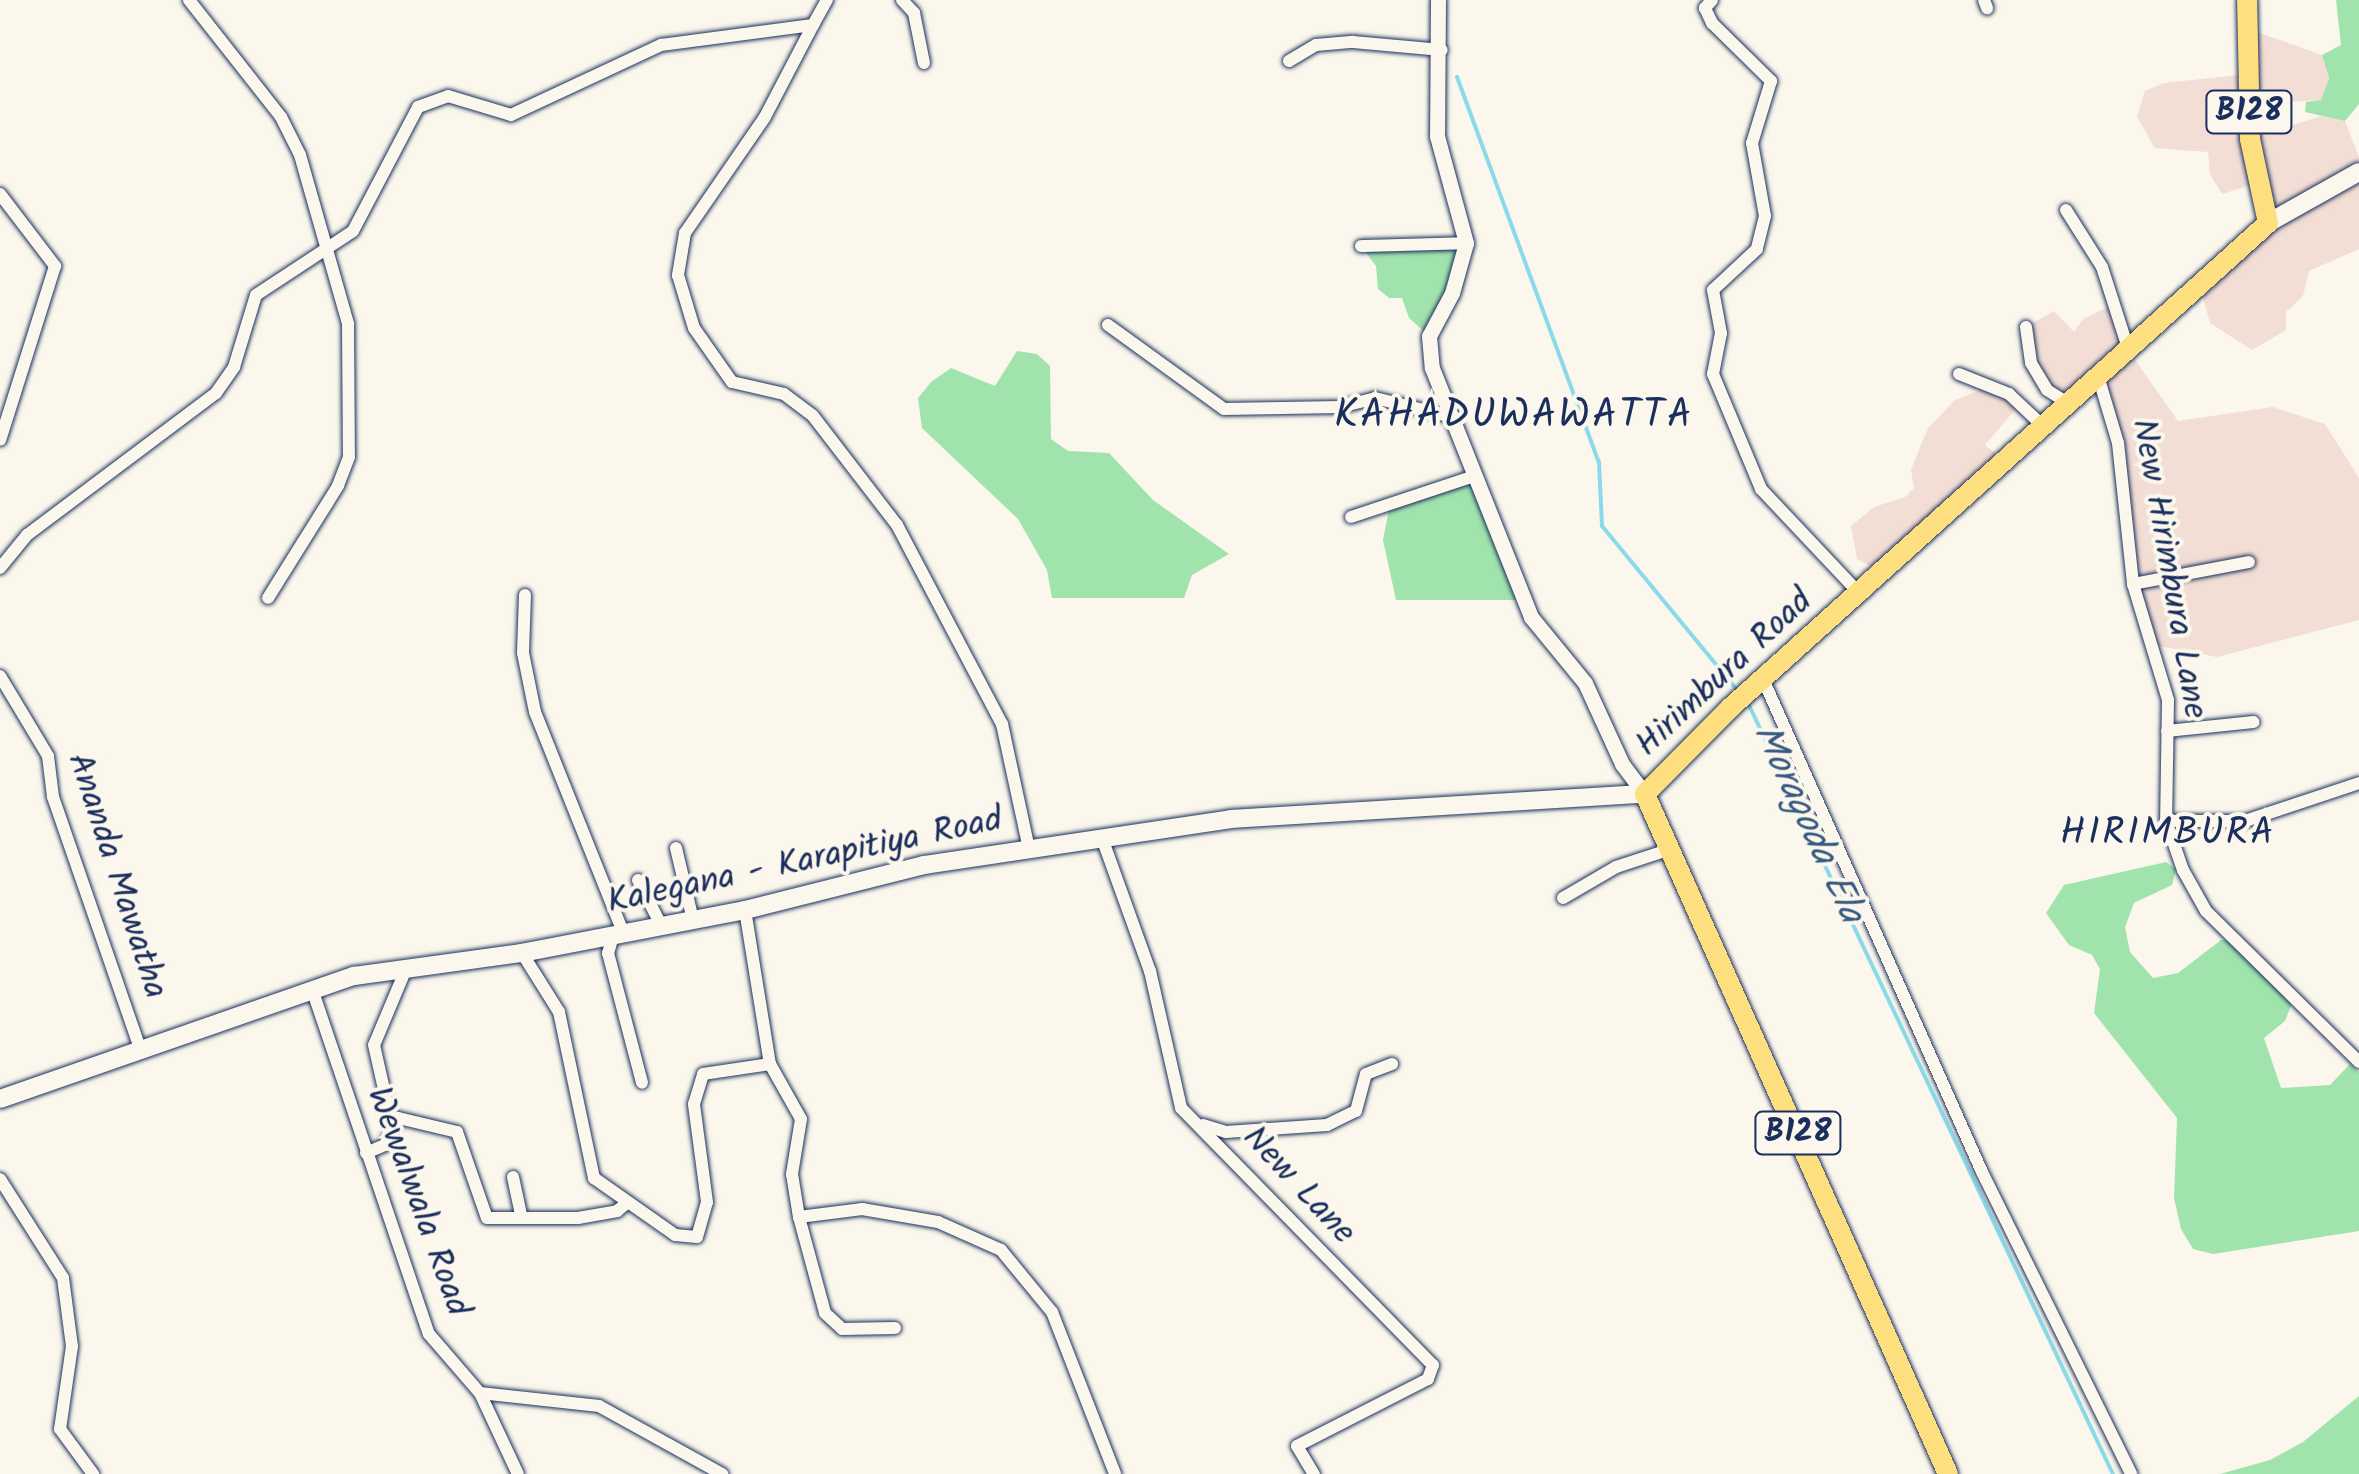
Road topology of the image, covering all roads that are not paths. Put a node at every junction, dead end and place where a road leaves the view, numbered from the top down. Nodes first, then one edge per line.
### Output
1 (189, 0) edge
2 (827, 0) edge
3 (902, 0) edge
4 (1438, 0) edge
5 (1712, 0) edge
6 (2247, 0) edge
7 (813, 26) junction
8 (1442, 50) junction
9 (1289, 62) dead end
10 (924, 63) dead end
11 (2359, 172) edge
12 (0, 194) edge
13 (2066, 210) dead end
14 (2268, 223) junction
15 (1466, 243) junction
16 (1361, 246) dead end
17 (321, 247) junction
18 (1108, 325) dead end
19 (2026, 327) dead end
20 (2130, 353) junction
21 (1959, 374) dead end
22 (2098, 376) junction
23 (2069, 404) junction
24 (1448, 416) junction
25 (2044, 427) junction
26 (0, 440) edge
27 (1474, 476) junction
28 (1352, 518) dead end
29 (2249, 562) dead end
30 (0, 568) edge
31 (2133, 584) junction
32 (525, 595) dead end
33 (1861, 595) junction
34 (268, 598) dead end
35 (0, 676) edge
36 (1759, 683) junction
37 (2254, 722) dead end
38 (2168, 731) junction
39 (2359, 783) edge
40 (1644, 794) junction
41 (2166, 821) junction
42 (1102, 838) junction
43 (676, 848) dead end
44 (1029, 849) junction
45 (1668, 850) junction
46 (638, 880) dead end
47 (1564, 898) dead end
48 (745, 910) junction
49 (693, 920) junction
50 (662, 927) junction
51 (618, 935) junction
52 (522, 953) junction
53 (406, 969) junction
54 (312, 989) junction
55 (139, 1046) junction
56 (2359, 1062) edge
57 (770, 1064) junction
58 (1392, 1064) dead end
59 (642, 1082) dead end
60 (1, 1097) edge
61 (398, 1118) junction
62 (1200, 1124) junction
63 (366, 1153) junction
64 (512, 1177) dead end
65 (0, 1179) edge
66 (628, 1202) junction
67 (521, 1216) junction
68 (799, 1217) junction
69 (895, 1328) dead end
70 (480, 1393) junction
71 (93, 1474) edge
72 (518, 1474) edge
73 (722, 1474) edge
74 (1115, 1474) edge
75 (1314, 1474) edge
76 (1948, 1474) edge
77 (2131, 1474) edge

1 - 17 street
2 - 7 street
3 - 10 street
4 - 8 street
5 - 33 street
6 - 14 main road, B128
7 - 17 street
7 - 44 street
8 - 9 street
8 - 15 street
11 - 14 main road
12 - 26 street
13 - 20 street
14 - 20 main road, Hirimbura Road
15 - 16 street
15 - 24 street
17 - 30 street
17 - 34 street
18 - 24 street
19 - 23 street
20 - 22 main road, Hirimbura Road
21 - 25 street
22 - 23 main road, Hirimbura Road
22 - 31 street, New Hirimbura Lane
23 - 25 main road, Hirimbura Road
24 - 27 street
25 - 33 main road, Hirimbura Road
27 - 28 street
27 - 40 street
29 - 31 street
31 - 38 street, New Hirimbura Lane
32 - 51 street
33 - 36 main road, Hirimbura Road
35 - 55 street, Ananda Mawatha
36 - 40 main road, Hirimbura Road
36 - 77 street
37 - 38 street
38 - 41 street, New Hirimbura Lane
39 - 41 street
40 - 42 main road, Kalegana - Karapitiya Road
40 - 45 main road, Hirimbura Road / B128
41 - 56 street, New Hirimbura Lane
42 - 44 main road, Kalegana - Karapitiya Road
42 - 62 street, New Lane
43 - 49 street
44 - 48 main road, Kalegana - Karapitiya Road
45 - 47 street
45 - 76 main road, Hirimbura Road / B128
46 - 50 street
48 - 49 main road, Kalegana - Karapitiya Road
48 - 57 street
49 - 50 main road, Kalegana - Karapitiya Road
50 - 51 main road, Kalegana - Karapitiya Road
51 - 52 main road, Kalegana - Karapitiya Road
51 - 59 street
52 - 53 main road, Kalegana - Karapitiya Road
52 - 66 street
53 - 54 main road, Kalegana - Karapitiya Road
53 - 61 street
54 - 55 main road, Kalegana - Karapitiya Road
54 - 63 street, Wewalwala Road
55 - 60 main road, Kalegana - Karapitiya Road
57 - 66 street
57 - 68 street
58 - 62 street
61 - 63 street
61 - 67 street
62 - 75 street, New Lane
63 - 70 street, Wewalwala Road
64 - 67 street
65 - 71 street
66 - 67 street
68 - 69 street
68 - 74 street
70 - 72 street, Wewalwala Road
70 - 73 street

